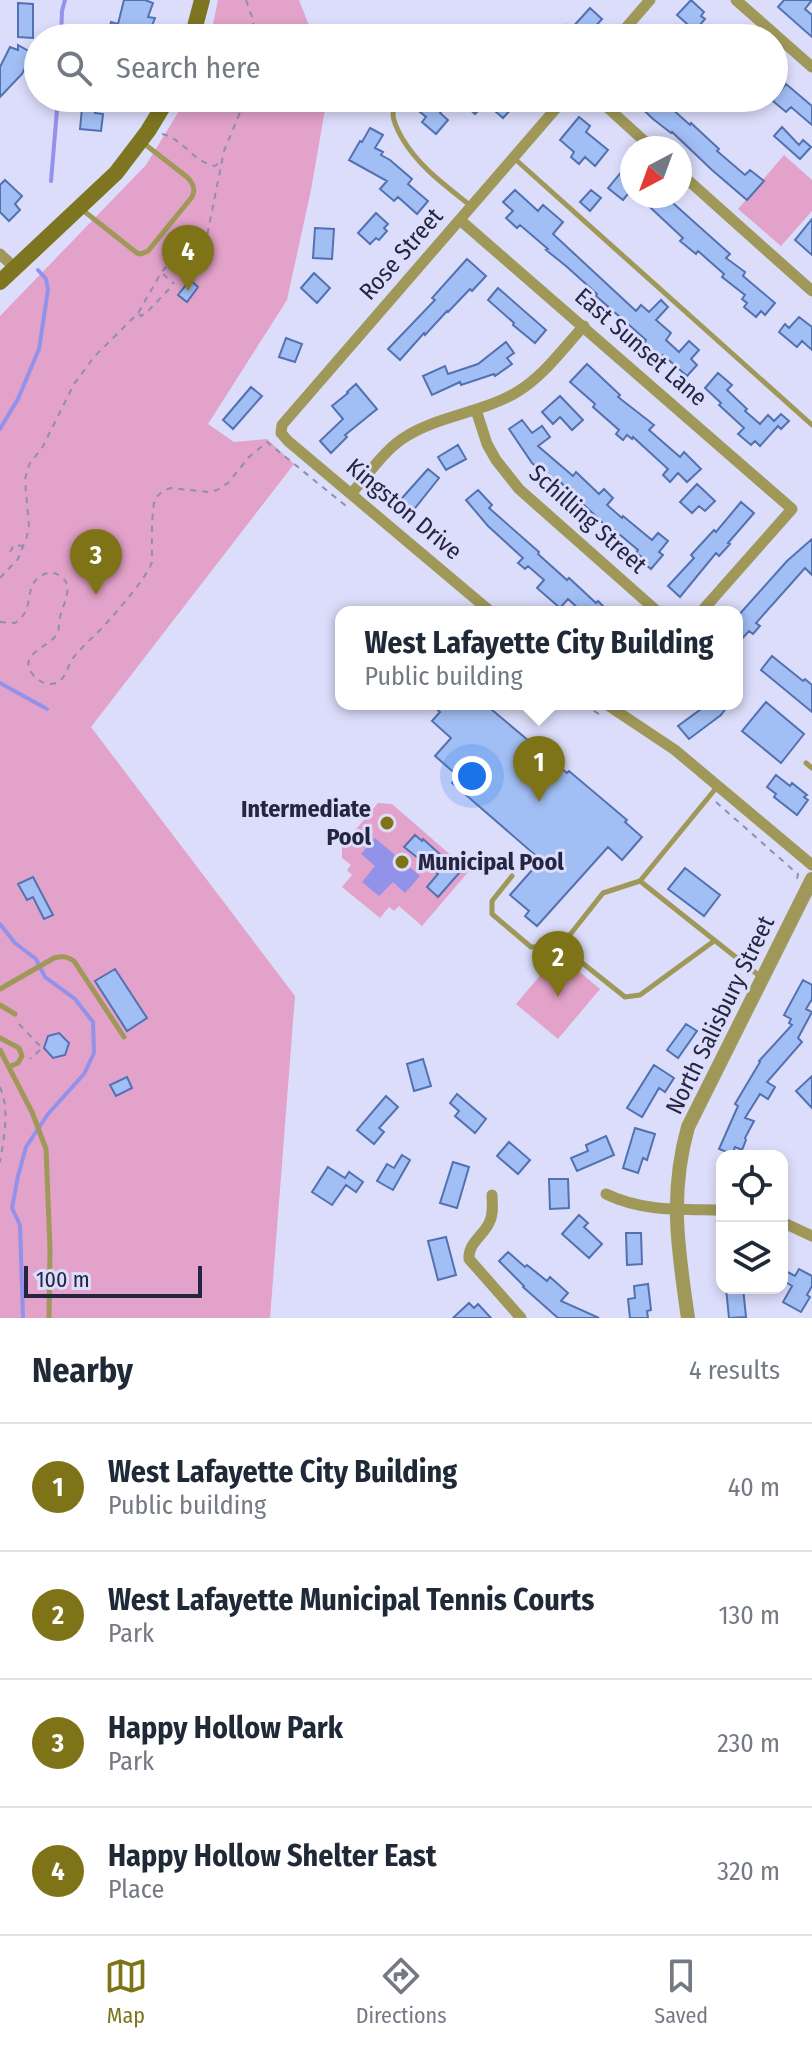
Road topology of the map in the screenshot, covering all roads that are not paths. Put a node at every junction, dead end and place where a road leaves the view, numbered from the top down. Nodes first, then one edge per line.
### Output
1 (202, 0) edge
2 (650, 0) edge
3 (736, 0) edge
4 (196, 24) edge
5 (629, 24) edge
6 (763, 24) edge
7 (788, 46) edge
8 (812, 67) edge
9 (161, 112) edge
10 (394, 112) edge
11 (553, 112) edge
12 (612, 112) edge
13 (639, 136) edge
14 (145, 144) junction
15 (514, 157) junction
16 (692, 184) edge
17 (471, 206) junction
18 (79, 208) junction
19 (460, 220) junction
20 (0, 254) edge
21 (15, 268) junction
22 (0, 282) edge
23 (812, 291) edge
24 (584, 326) junction
25 (476, 410) junction
26 (812, 425) edge
27 (288, 441) joint
28 (351, 494) junction
29 (484, 606) edge
30 (651, 606) edge
31 (706, 606) edge
32 (615, 710) edge
33 (806, 763) dead end
34 (812, 768) edge
35 (718, 786) junction
36 (812, 865) edge
37 (512, 876) dead end
38 (640, 881) junction
39 (807, 884) edge
40 (714, 941) junction
41 (561, 946) junction
42 (763, 978) junction
43 (0, 989) edge
44 (0, 1005) edge
45 (15, 1014) dead end
46 (124, 1037) dead end
47 (0, 1038) edge
48 (0, 1050) edge
49 (9, 1067) junction
50 (606, 1194) dead end
51 (492, 1195) dead end
52 (675, 1208) junction
53 (716, 1210) edge
54 (788, 1225) edge
55 (812, 1236) edge
56 (49, 1318) edge
57 (521, 1318) edge
58 (688, 1318) edge

1 - 4 main road
2 - 5 street
3 - 6 street
7 - 8 street
9 - 14 main road
10 - 17 lane
11 - 15 street, Rose Street
12 - 13 street
14 - 18 main road
14 - 18 lane
15 - 17 street, Rose Street
15 - 26 lane
16 - 23 street
17 - 19 street, Rose Street
18 - 21 main road
19 - 24 street, East Sunset Lane
19 - 27 street, Rose Street
20 - 21 street
21 - 22 main road
24 - 25 street
24 - 31 street, East Sunset Lane
25 - 28 street
25 - 30 street, Schilling Street
27 - 28 street, Kingston Drive
28 - 29 street, Kingston Drive
32 - 35 street
33 - 34 lane
35 - 36 street
35 - 38 lane
37 - 41 lane
38 - 40 lane
38 - 41 lane
39 - 42 street, North Salisbury Street
40 - 41 lane
40 - 42 lane
42 - 52 street, North Salisbury Street
43 - 46 lane
44 - 45 lane
47 - 49 lane
48 - 49 lane
49 - 56 lane
50 - 52 street
51 - 57 street
52 - 53 street
52 - 58 street, North Salisbury Street
54 - 55 street

